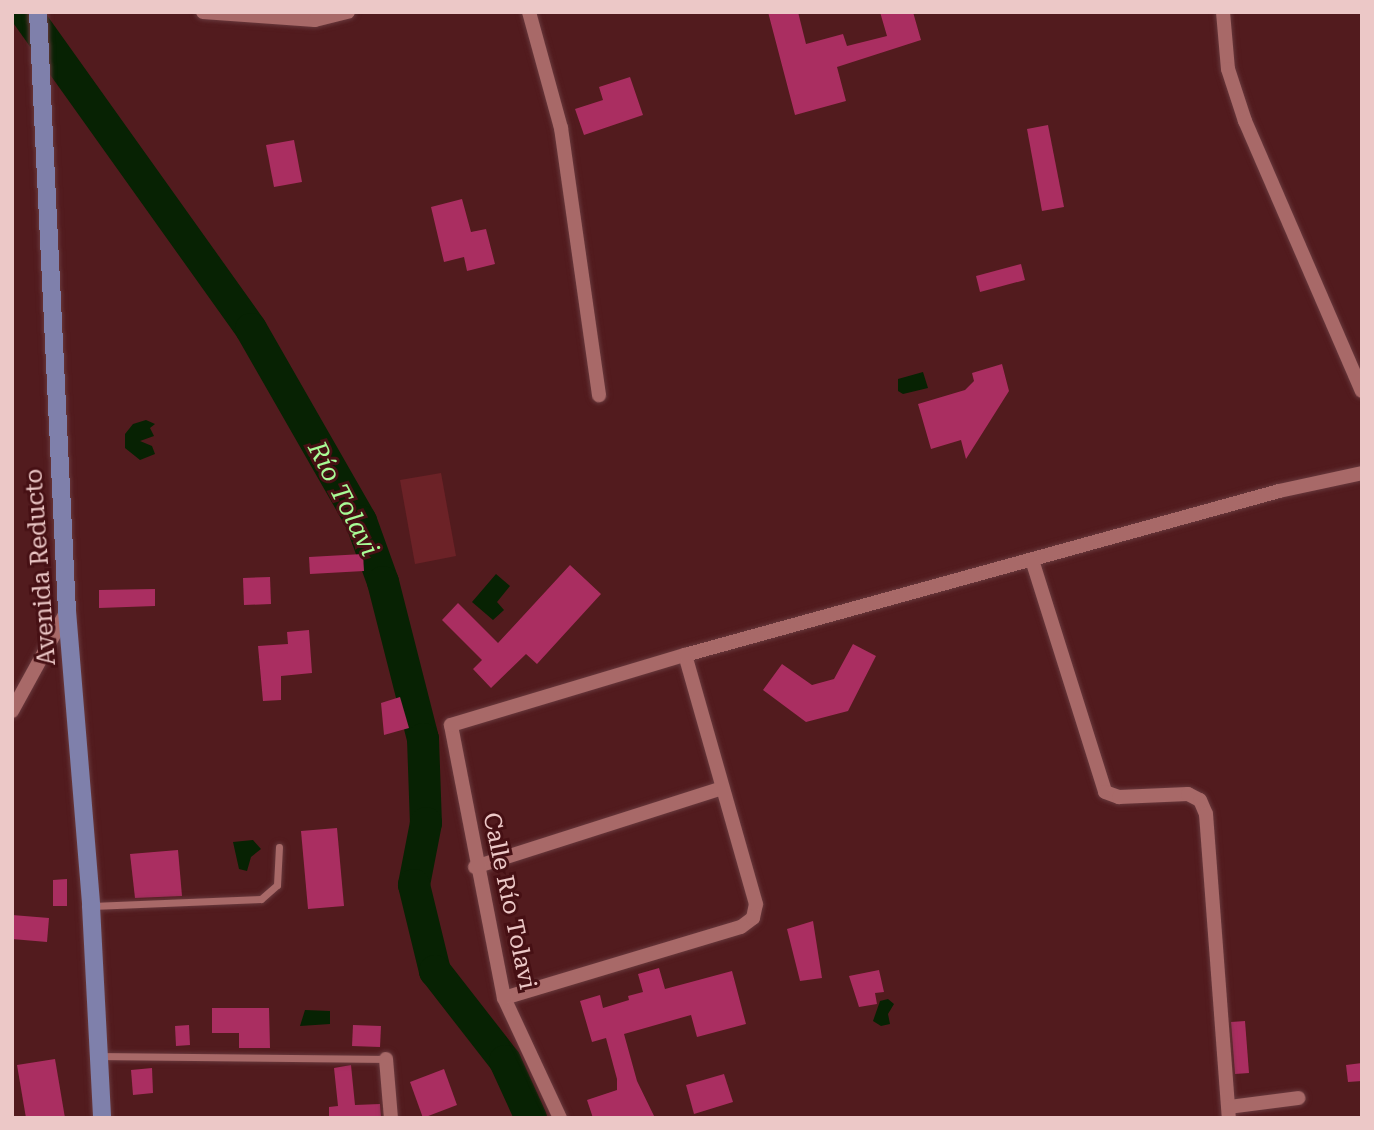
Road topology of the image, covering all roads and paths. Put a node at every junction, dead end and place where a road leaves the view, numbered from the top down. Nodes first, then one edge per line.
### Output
1 (38, 12) edge
2 (203, 12) edge
3 (348, 12) edge
4 (529, 12) edge
5 (1223, 12) edge
6 (1362, 391) edge
7 (599, 395) dead end
8 (1362, 473) edge
9 (1033, 563) junction
10 (67, 611) junction
11 (685, 655) junction
12 (12, 711) edge
13 (722, 788) junction
14 (279, 847) dead end
15 (475, 867) junction
16 (91, 906) junction
17 (504, 998) junction
18 (99, 1056) junction
19 (386, 1059) joint
20 (1298, 1098) dead end
21 (1229, 1112) edge
22 (102, 1118) edge
23 (391, 1118) edge
24 (560, 1118) edge

1 - 10 main road, Avenida Reducto
2 - 3 street
4 - 7 street
5 - 6 street
8 - 9 street
9 - 11 street
9 - 21 street
10 - 12 street
10 - 16 main road, Avenida Reducto
11 - 13 street
11 - 15 street, Calle Río Tolavi
13 - 15 street
13 - 17 street
14 - 16 lane
15 - 17 street, Calle Río Tolavi
16 - 18 main road, Avenida Reducto
17 - 24 street, Calle Río Tolavi
18 - 19 lane
18 - 22 main road, Avenida Reducto
19 - 23 street
20 - 21 street

